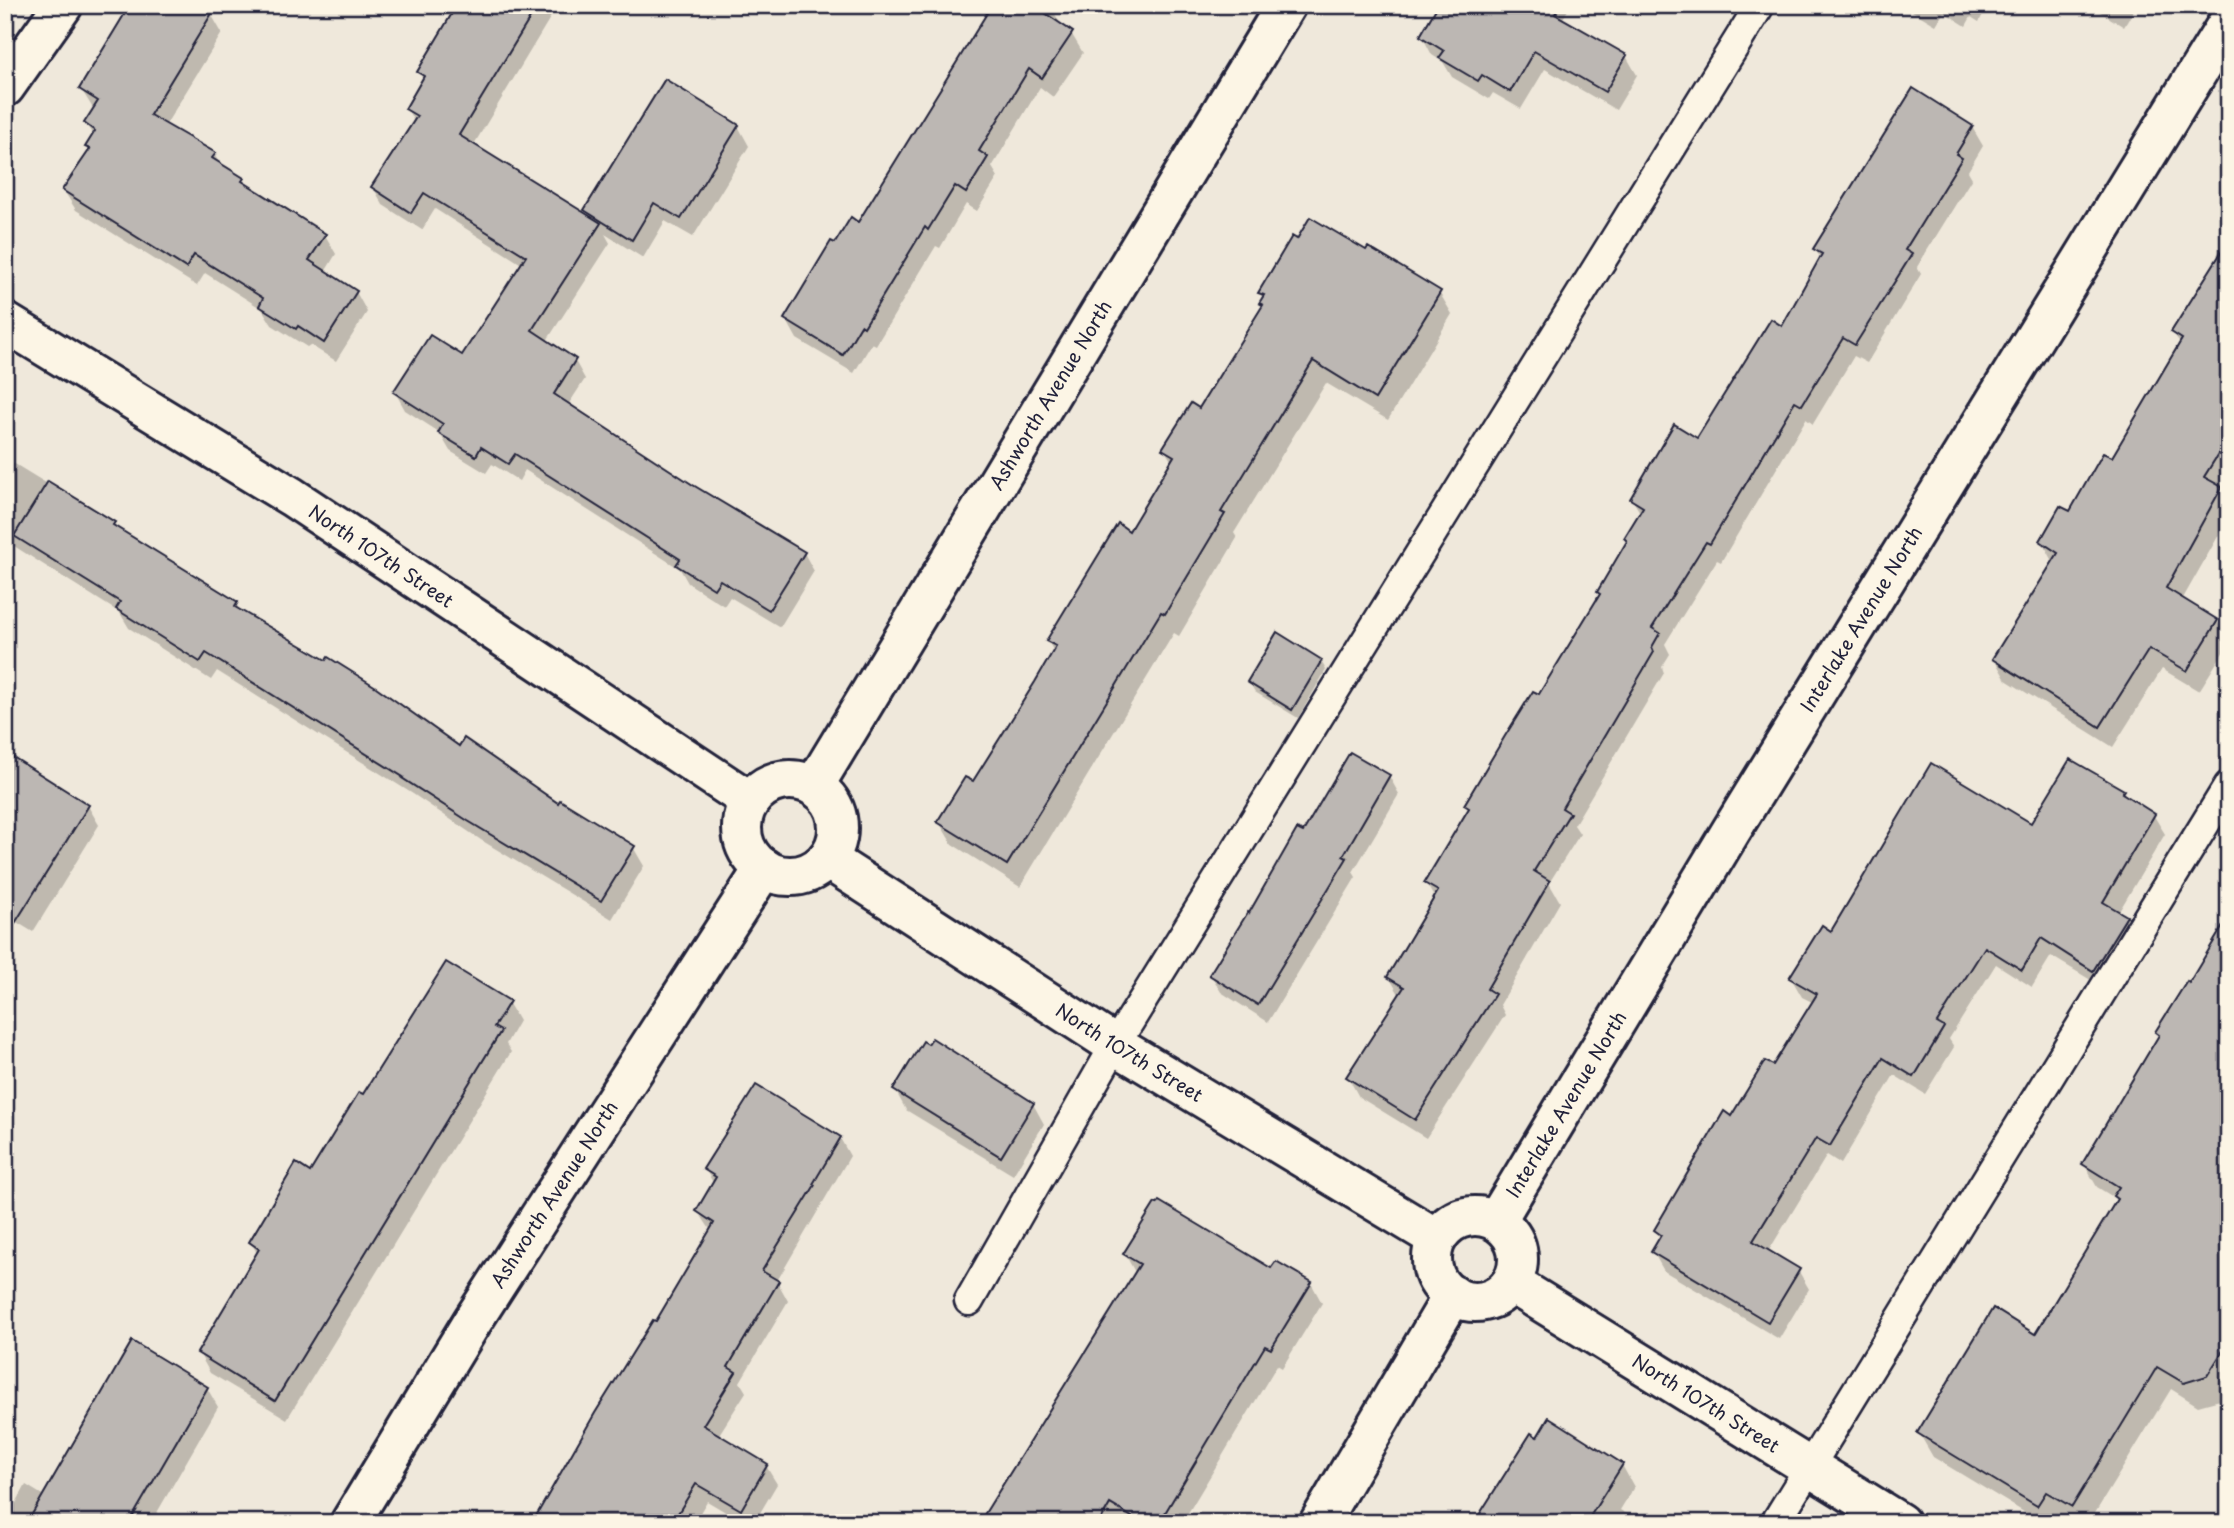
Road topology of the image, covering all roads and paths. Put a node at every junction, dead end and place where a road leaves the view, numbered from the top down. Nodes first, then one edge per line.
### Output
1 (63, 5) edge
2 (1286, 5) edge
3 (1759, 5) edge
4 (2229, 21) edge
5 (5, 87) edge
6 (5, 322) edge
7 (2229, 785) edge
8 (814, 786) junction
9 (750, 801) junction
10 (827, 859) junction
11 (764, 868) junction
12 (1115, 1045) junction
13 (1496, 1221) junction
14 (1436, 1238) junction
15 (1511, 1283) junction
16 (1453, 1296) junction
17 (969, 1301) dead end
18 (1808, 1468) junction
19 (350, 1523) edge
20 (1319, 1523) edge
21 (1775, 1523) edge
22 (1900, 1523) edge

1 - 5 street
2 - 8 street, Ashworth Avenue North
3 - 12 lane
4 - 13 street, Interlake Avenue North
6 - 9 street, North 107th Street
7 - 18 lane
8 - 9 street
8 - 10 street
9 - 11 street
10 - 11 street
10 - 12 street, North 107th Street
11 - 19 street, Ashworth Avenue North
12 - 14 street, North 107th Street
12 - 17 lane
13 - 14 street
13 - 15 street
14 - 16 street
15 - 16 street
15 - 18 street, North 107th Street
16 - 20 street
18 - 21 lane
18 - 22 street, North 107th Street

